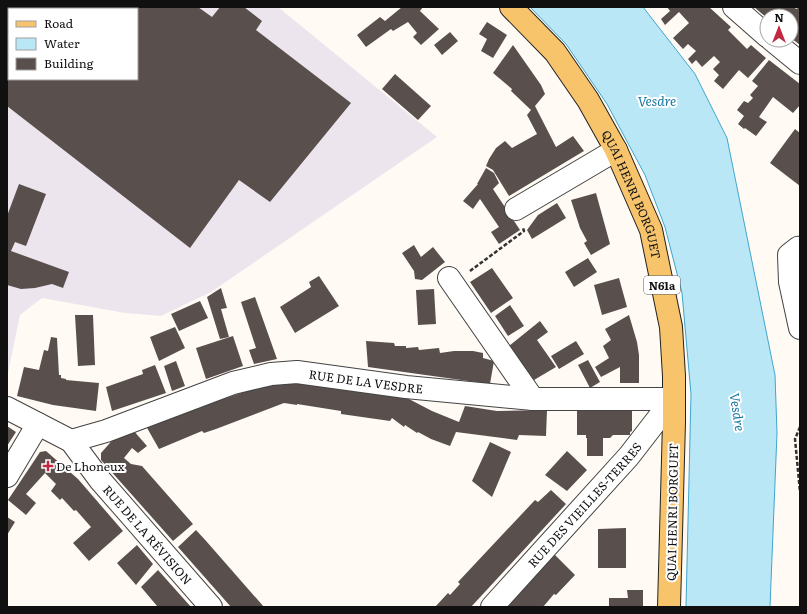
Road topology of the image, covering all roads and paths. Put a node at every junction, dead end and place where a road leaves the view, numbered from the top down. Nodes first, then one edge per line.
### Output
1 (511, 7) edge
2 (734, 7) edge
3 (759, 29) edge
4 (782, 48) edge
5 (800, 63) edge
6 (616, 150) junction
7 (516, 209) joint
8 (800, 249) edge
9 (451, 282) joint
10 (800, 328) edge
11 (533, 399) junction
12 (673, 399) junction
13 (7, 408) edge
14 (38, 424) junction
15 (800, 427) edge
16 (71, 441) junction
17 (7, 476) edge
18 (800, 492) edge
19 (211, 607) edge
20 (492, 607) edge
21 (669, 607) edge

1 - 6 main road, QUAI HENRI BORGUET / N61a
2 - 3 street
4 - 5 street
6 - 7 street
6 - 12 main road, QUAI HENRI BORGUET / N61a
7 - 9 path
8 - 10 street
9 - 11 street
11 - 12 street, RUE DE LA VESDRE
11 - 16 street, RUE DE LA VESDRE
12 - 20 street, RUE DES VIEILLES-TERRES
12 - 21 main road, QUAI HENRI BORGUET / N61a
13 - 14 street, RUE DE LA RÉVISION
14 - 16 street, RUE DE LA RÉVISION
14 - 17 street
15 - 18 path
16 - 19 street, RUE DE LA RÉVISION

